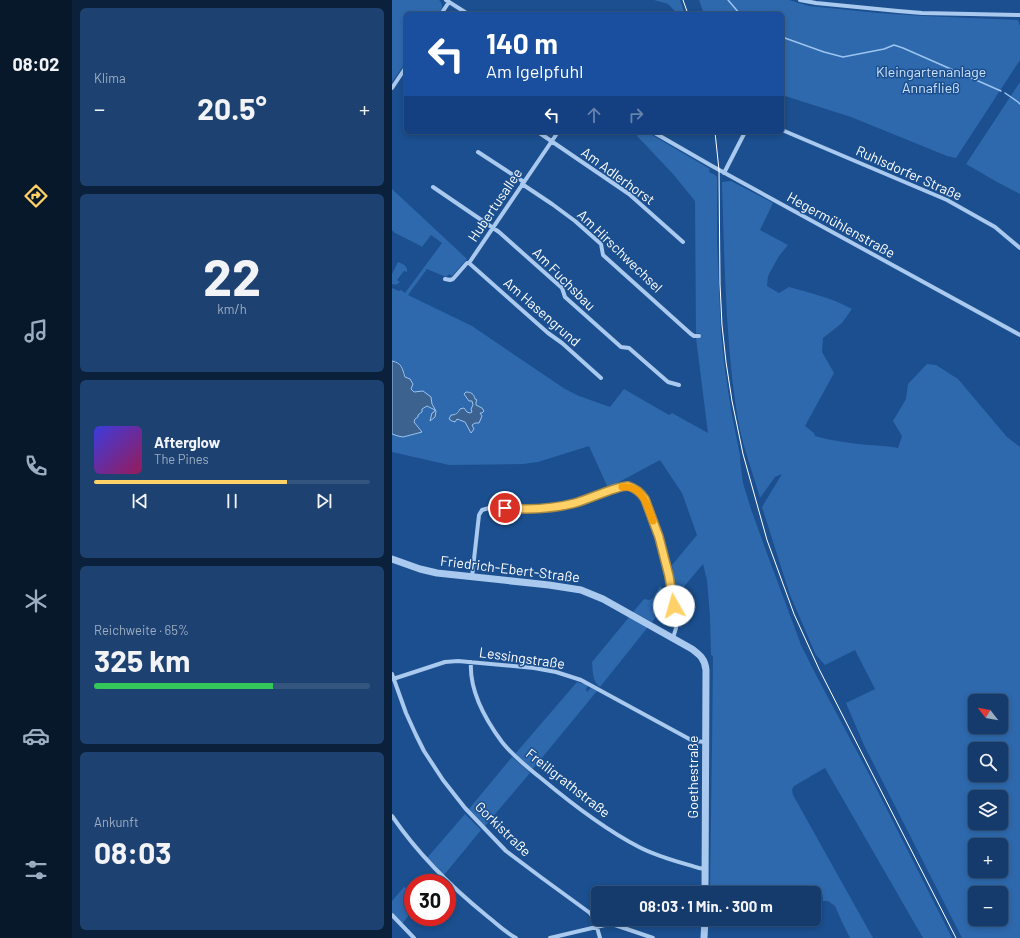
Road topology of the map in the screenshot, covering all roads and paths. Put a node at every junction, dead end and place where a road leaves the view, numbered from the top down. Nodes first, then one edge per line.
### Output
1 (800, 0) edge
2 (447, 1) edge
3 (442, 12) edge
4 (465, 12) edge
5 (1020, 15) edge
6 (404, 70) edge
7 (392, 88) edge
8 (784, 131) edge
9 (541, 134) edge
10 (557, 134) edge
11 (656, 134) edge
12 (744, 134) edge
13 (552, 141) junction
14 (478, 152) dead end
15 (724, 173) junction
16 (523, 183) junction
17 (433, 187) dead end
18 (493, 228) junction
19 (683, 242) dead end
20 (1020, 248) edge
21 (469, 263) junction
22 (445, 279) dead end
23 (1020, 335) edge
24 (699, 336) dead end
25 (601, 378) dead end
26 (679, 384) dead end
27 (392, 559) edge
28 (472, 577) junction
29 (673, 638) junction
30 (704, 660) joint
31 (471, 662) junction
32 (393, 676) edge
33 (706, 742) junction
34 (392, 816) edge
35 (705, 868) junction
36 (705, 886) edge
37 (591, 914) edge
38 (392, 915) edge
39 (596, 926) joint
40 (618, 926) edge
41 (705, 926) edge
42 (414, 938) edge
43 (516, 938) edge
44 (552, 938) edge
45 (600, 938) edge
46 (653, 938) edge
47 (704, 938) edge

1 - 5 street
2 - 3 street
2 - 4 street
6 - 7 street
8 - 20 street, Ruhlsdorfer Straße
9 - 13 street, Am Adlerhorst
10 - 13 street, Hubertusallee
11 - 15 street, Hegermühlenstraße
12 - 15 street
13 - 16 street, Hubertusallee
13 - 19 street, Am Adlerhorst
14 - 16 street, Am Hirschwechsel
15 - 23 street, Hegermühlenstraße
16 - 18 street, Hubertusallee
16 - 24 street, Am Hirschwechsel
17 - 18 street, Am Fuchsbau
18 - 21 street, Hubertusallee
18 - 26 street, Am Fuchsbau
21 - 22 street, Hubertusallee
21 - 25 street, Am Hasengrund
27 - 28 street, Friedrich-Ebert-Straße
28 - 29 street, Friedrich-Ebert-Straße
28 - 29 street
29 - 30 street, Friedrich-Ebert-Straße
30 - 33 street, Goethestraße
31 - 32 street, Lessingstraße
31 - 33 street, Lessingstraße
31 - 35 street, Freiligrathstraße
32 - 37 street, Gorkistraße
33 - 35 street, Goethestraße
34 - 43 street
35 - 36 street, Goethestraße
38 - 42 street
39 - 44 street
39 - 45 street, Gorkistraße
40 - 46 street
41 - 47 street

